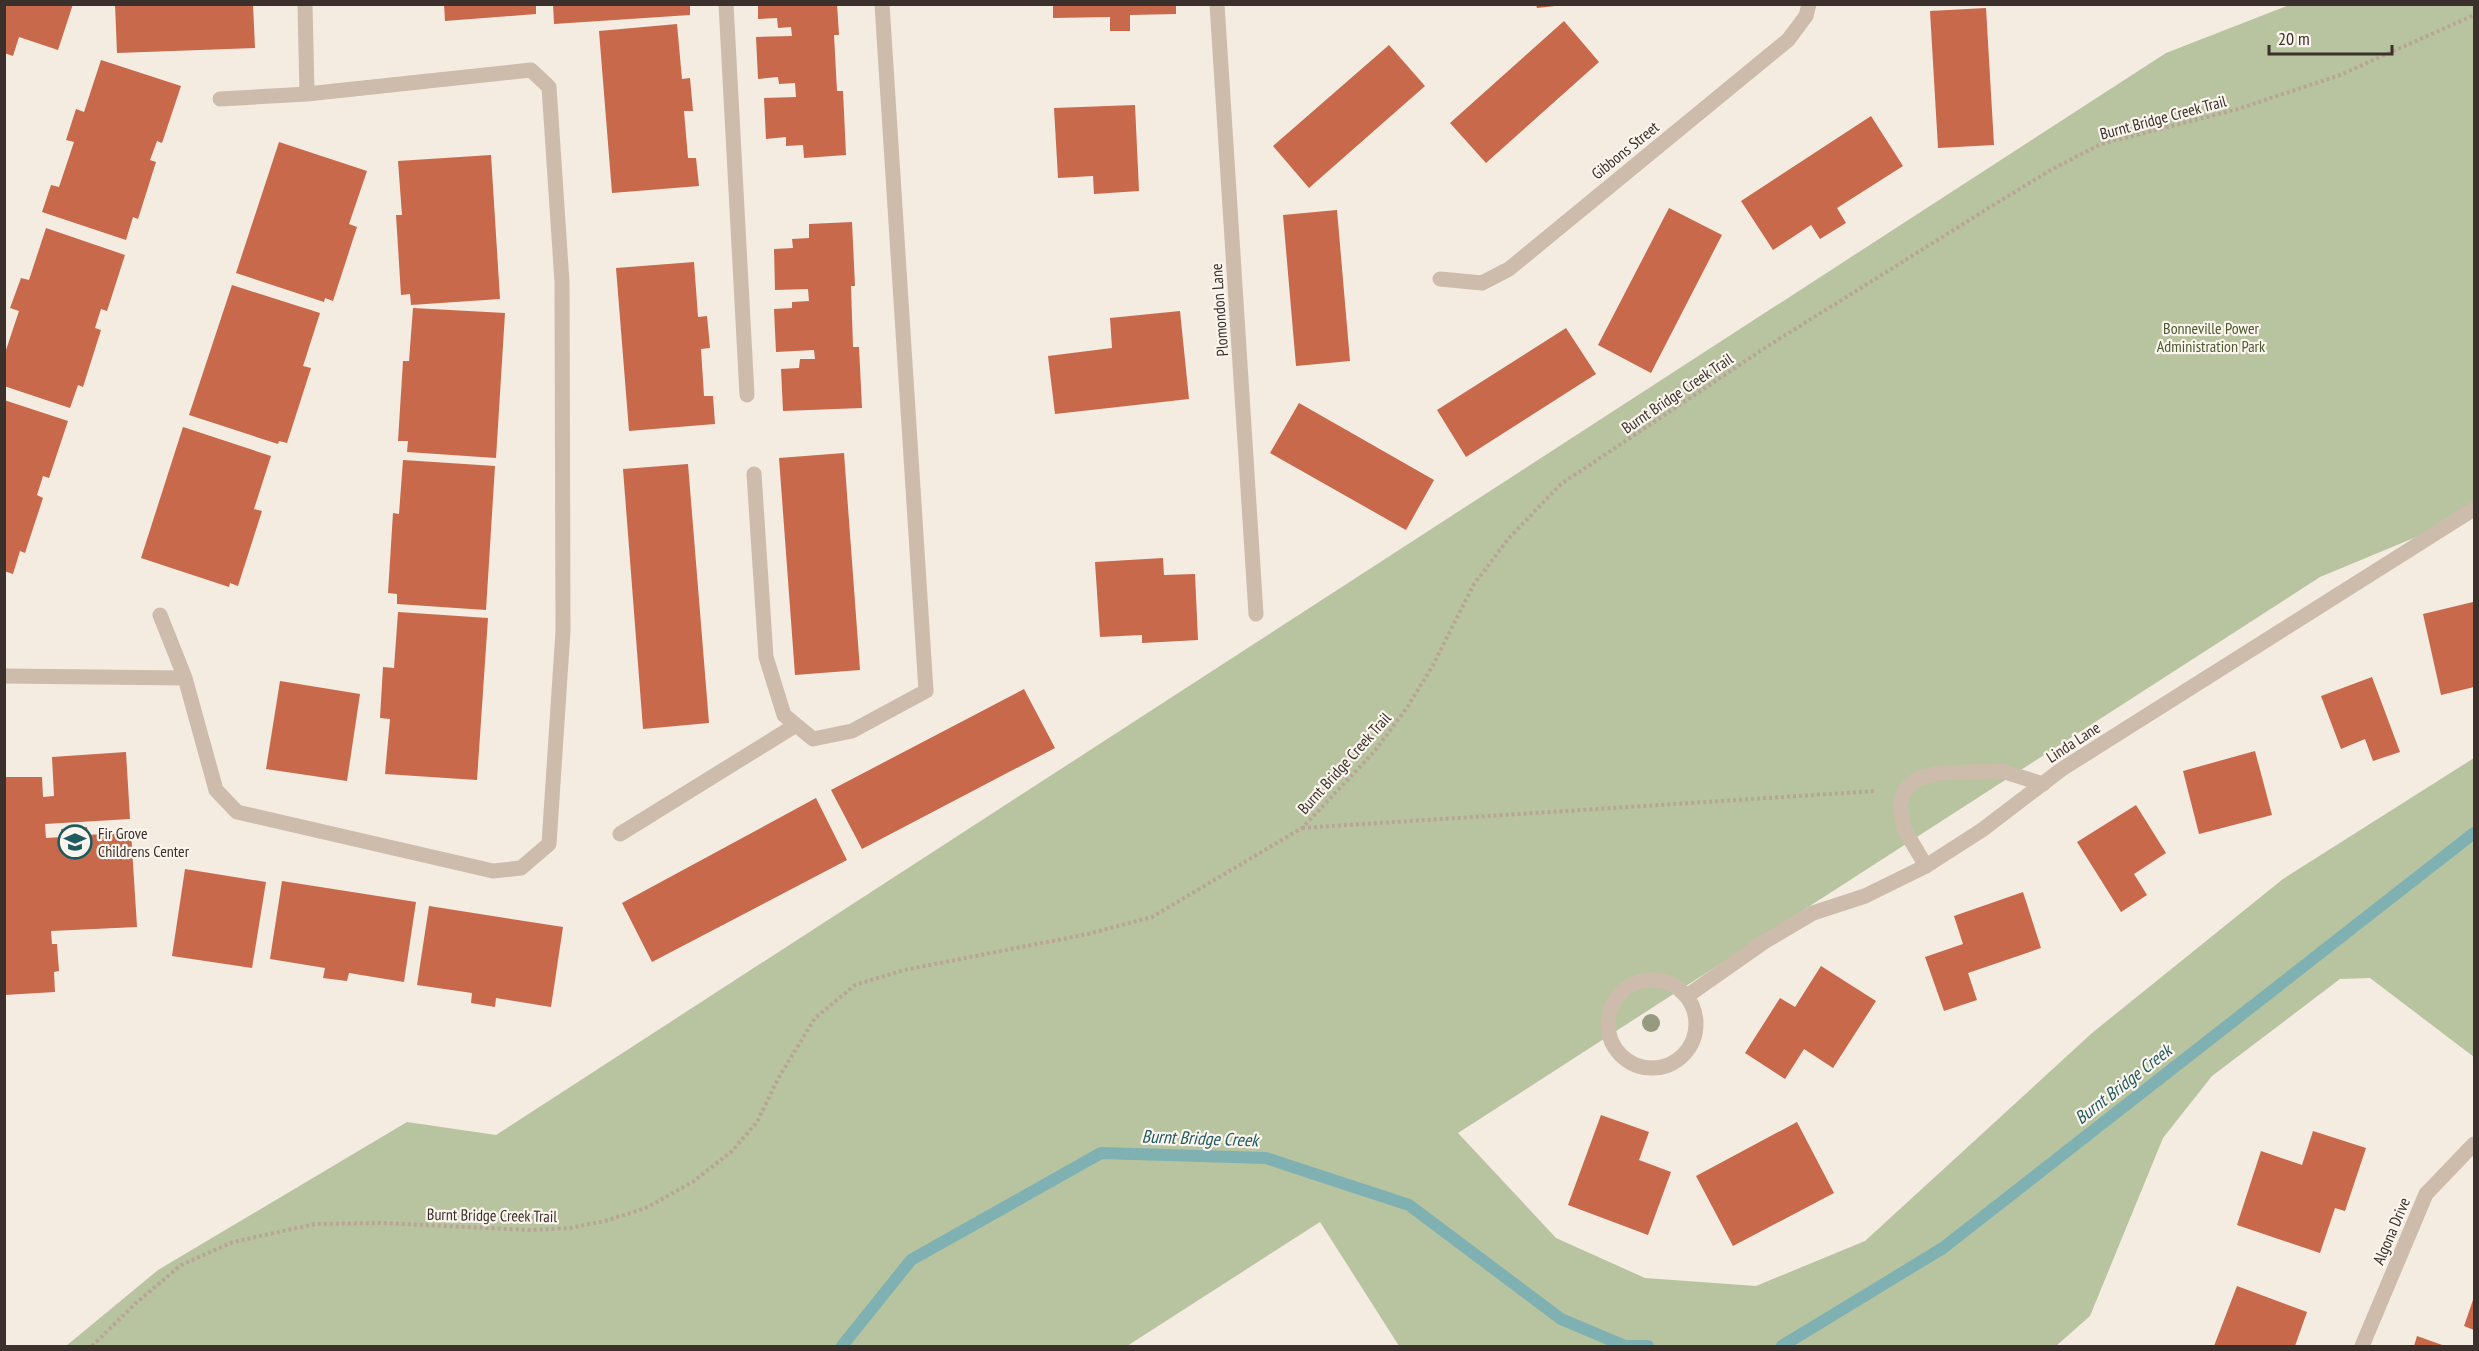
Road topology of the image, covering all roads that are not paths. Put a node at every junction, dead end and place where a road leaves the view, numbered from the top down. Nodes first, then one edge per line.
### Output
1 (305, 4) edge
2 (726, 4) edge
3 (882, 4) edge
4 (1217, 4) edge
5 (1809, 4) edge
6 (307, 94) junction
7 (220, 99) dead end
8 (1440, 279) dead end
9 (747, 395) dead end
10 (754, 474) dead end
11 (2475, 509) edge
12 (1256, 614) dead end
13 (160, 615) dead end
14 (4, 676) edge
15 (185, 678) junction
16 (796, 725) junction
17 (2043, 784) junction
18 (620, 834) dead end
19 (1926, 866) junction
20 (1688, 996) junction
21 (2475, 1144) edge
22 (2362, 1347) edge

1 - 6 street
2 - 9 street
3 - 16 street
4 - 12 street, Plomondon Lane
5 - 8 street, Gibbons Street
6 - 7 street
6 - 15 street
10 - 16 street
11 - 17 street, Linda Lane
13 - 15 street
14 - 15 street
16 - 18 street
17 - 19 street, Linda Lane
17 - 19 street
19 - 20 street, Linda Lane
20 - 20 street
21 - 22 street, Algona Drive

